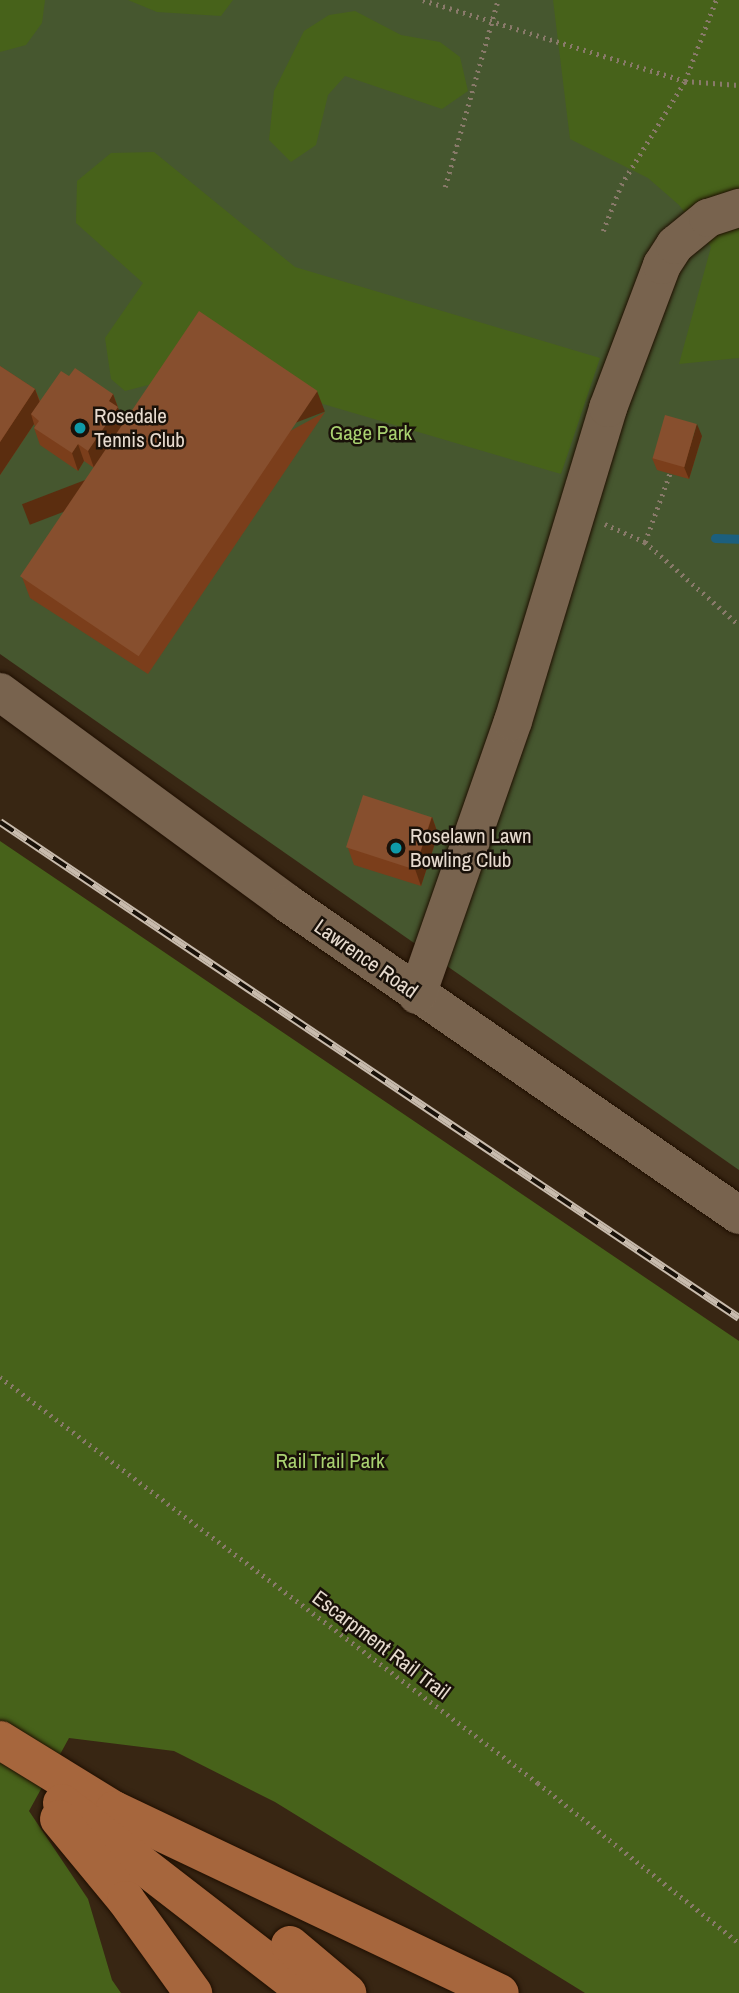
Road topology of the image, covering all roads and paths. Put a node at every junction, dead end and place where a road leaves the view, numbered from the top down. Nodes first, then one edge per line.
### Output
1 (423, 0) edge
2 (498, 0) edge
3 (716, 0) edge
4 (492, 22) junction
5 (685, 81) junction
6 (739, 85) edge
7 (445, 187) dead end
8 (739, 208) edge
9 (603, 231) dead end
10 (670, 473) edge
11 (575, 512) junction
12 (645, 542) junction
13 (739, 625) edge
14 (0, 692) edge
15 (417, 995) junction
16 (739, 1215) edge
17 (0, 1377) edge
18 (5, 1744) edge
19 (36, 1782) junction
20 (114, 1810) junction
21 (739, 1943) edge
22 (193, 1993) edge
23 (308, 1993) edge
24 (347, 1993) edge
25 (500, 1993) edge

1 - 4 path
2 - 4 path
3 - 5 path
4 - 5 path
4 - 7 path
5 - 6 path
5 - 9 path
8 - 11 street
10 - 12 path
11 - 12 path
11 - 15 street
12 - 13 path
14 - 15 street, Lawrence Road
15 - 16 street, Lawrence Road
17 - 21 path, Escarpment Rail Trail
18 - 19 main road
18 - 20 main road
19 - 22 main road
19 - 23 main road
20 - 24 main road
20 - 25 main road

